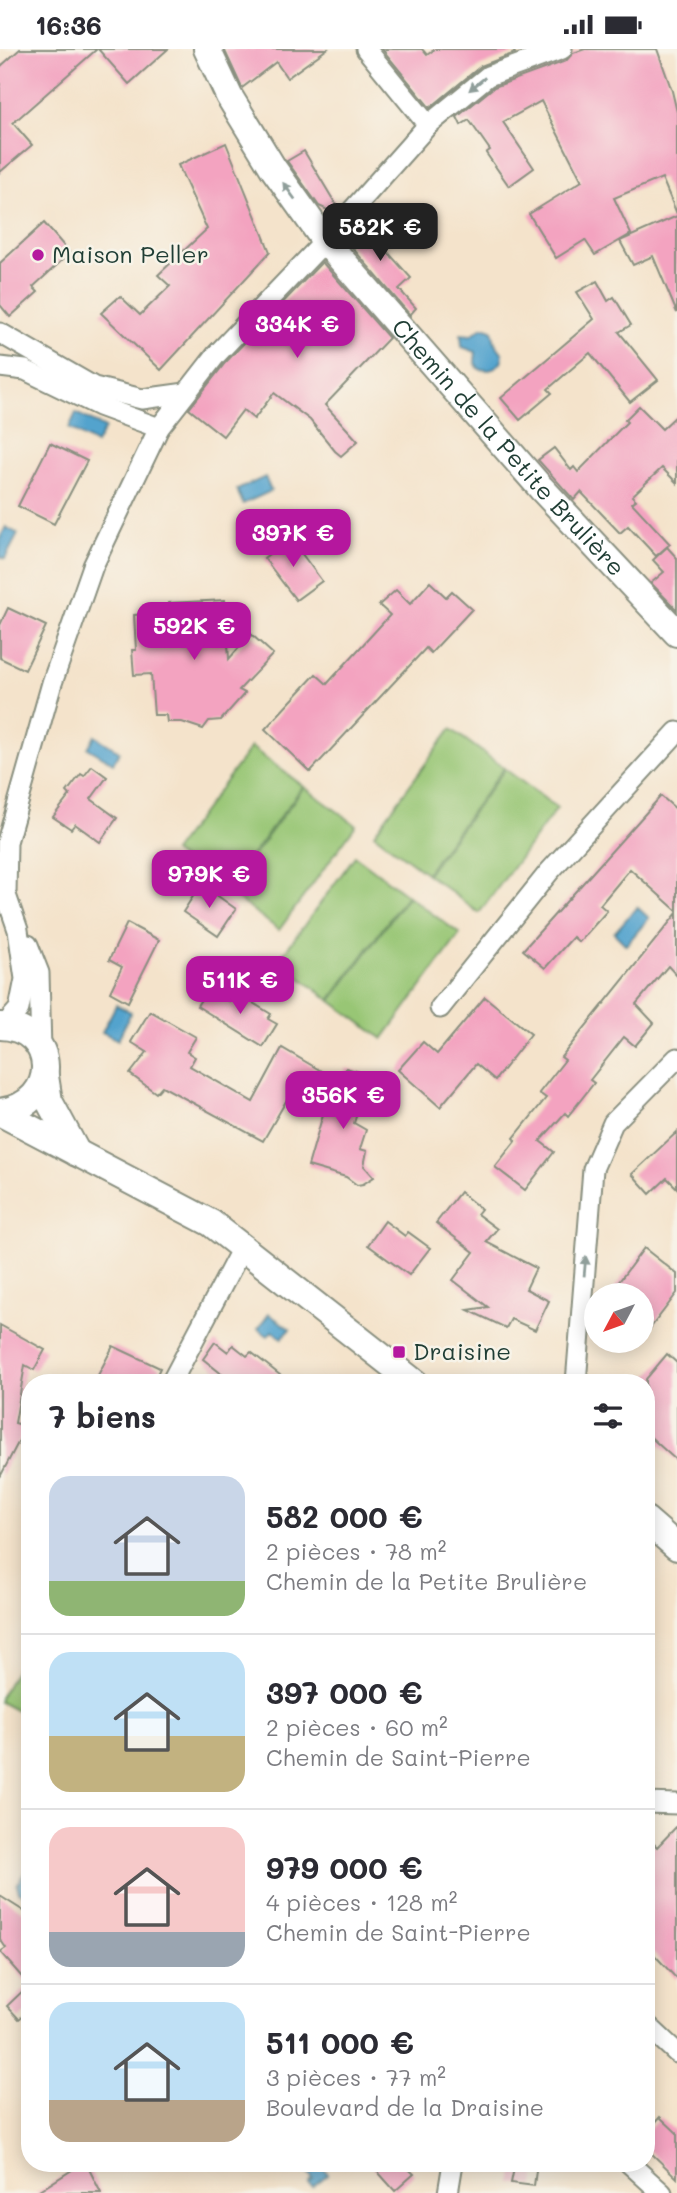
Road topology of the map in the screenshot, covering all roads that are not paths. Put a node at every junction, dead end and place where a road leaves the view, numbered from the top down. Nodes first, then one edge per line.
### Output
1 (207, 49) edge
2 (366, 49) edge
3 (562, 49) edge
4 (428, 125) junction
5 (325, 241) junction
6 (0, 333) edge
7 (0, 367) edge
8 (186, 393) junction
9 (159, 428) junction
10 (677, 633) edge
11 (677, 732) edge
12 (18, 930) junction
13 (440, 1008) dead end
14 (2, 1026) edge
15 (677, 1058) edge
16 (43, 1063) junction
17 (0, 1113) edge
18 (77, 1153) junction
19 (242, 1248) junction
20 (176, 1374) edge
21 (403, 1374) edge
22 (577, 1374) edge
23 (655, 1803) edge
24 (677, 1804) edge
25 (655, 2032) edge
26 (677, 2053) edge
27 (452, 2172) edge
28 (639, 2172) edge
29 (448, 2193) edge
30 (662, 2193) edge

5 -> 1 street, Chemin de la Petite Brulière
2 - 4 street
3 -> 4 street
4 - 5 street
5 - 8 street
5 - 10 street, Chemin de la Petite Brulière
6 - 8 street
7 - 9 street
8 - 9 street
9 - 12 street
11 - 13 street
12 - 14 street
12 - 16 street
14 - 16 street
22 -> 15 street
16 - 17 street
16 - 18 street
17 - 18 street
18 - 19 street
19 - 20 street
19 - 21 street
23 - 24 street
25 - 26 street
27 - 29 street
28 - 30 street

